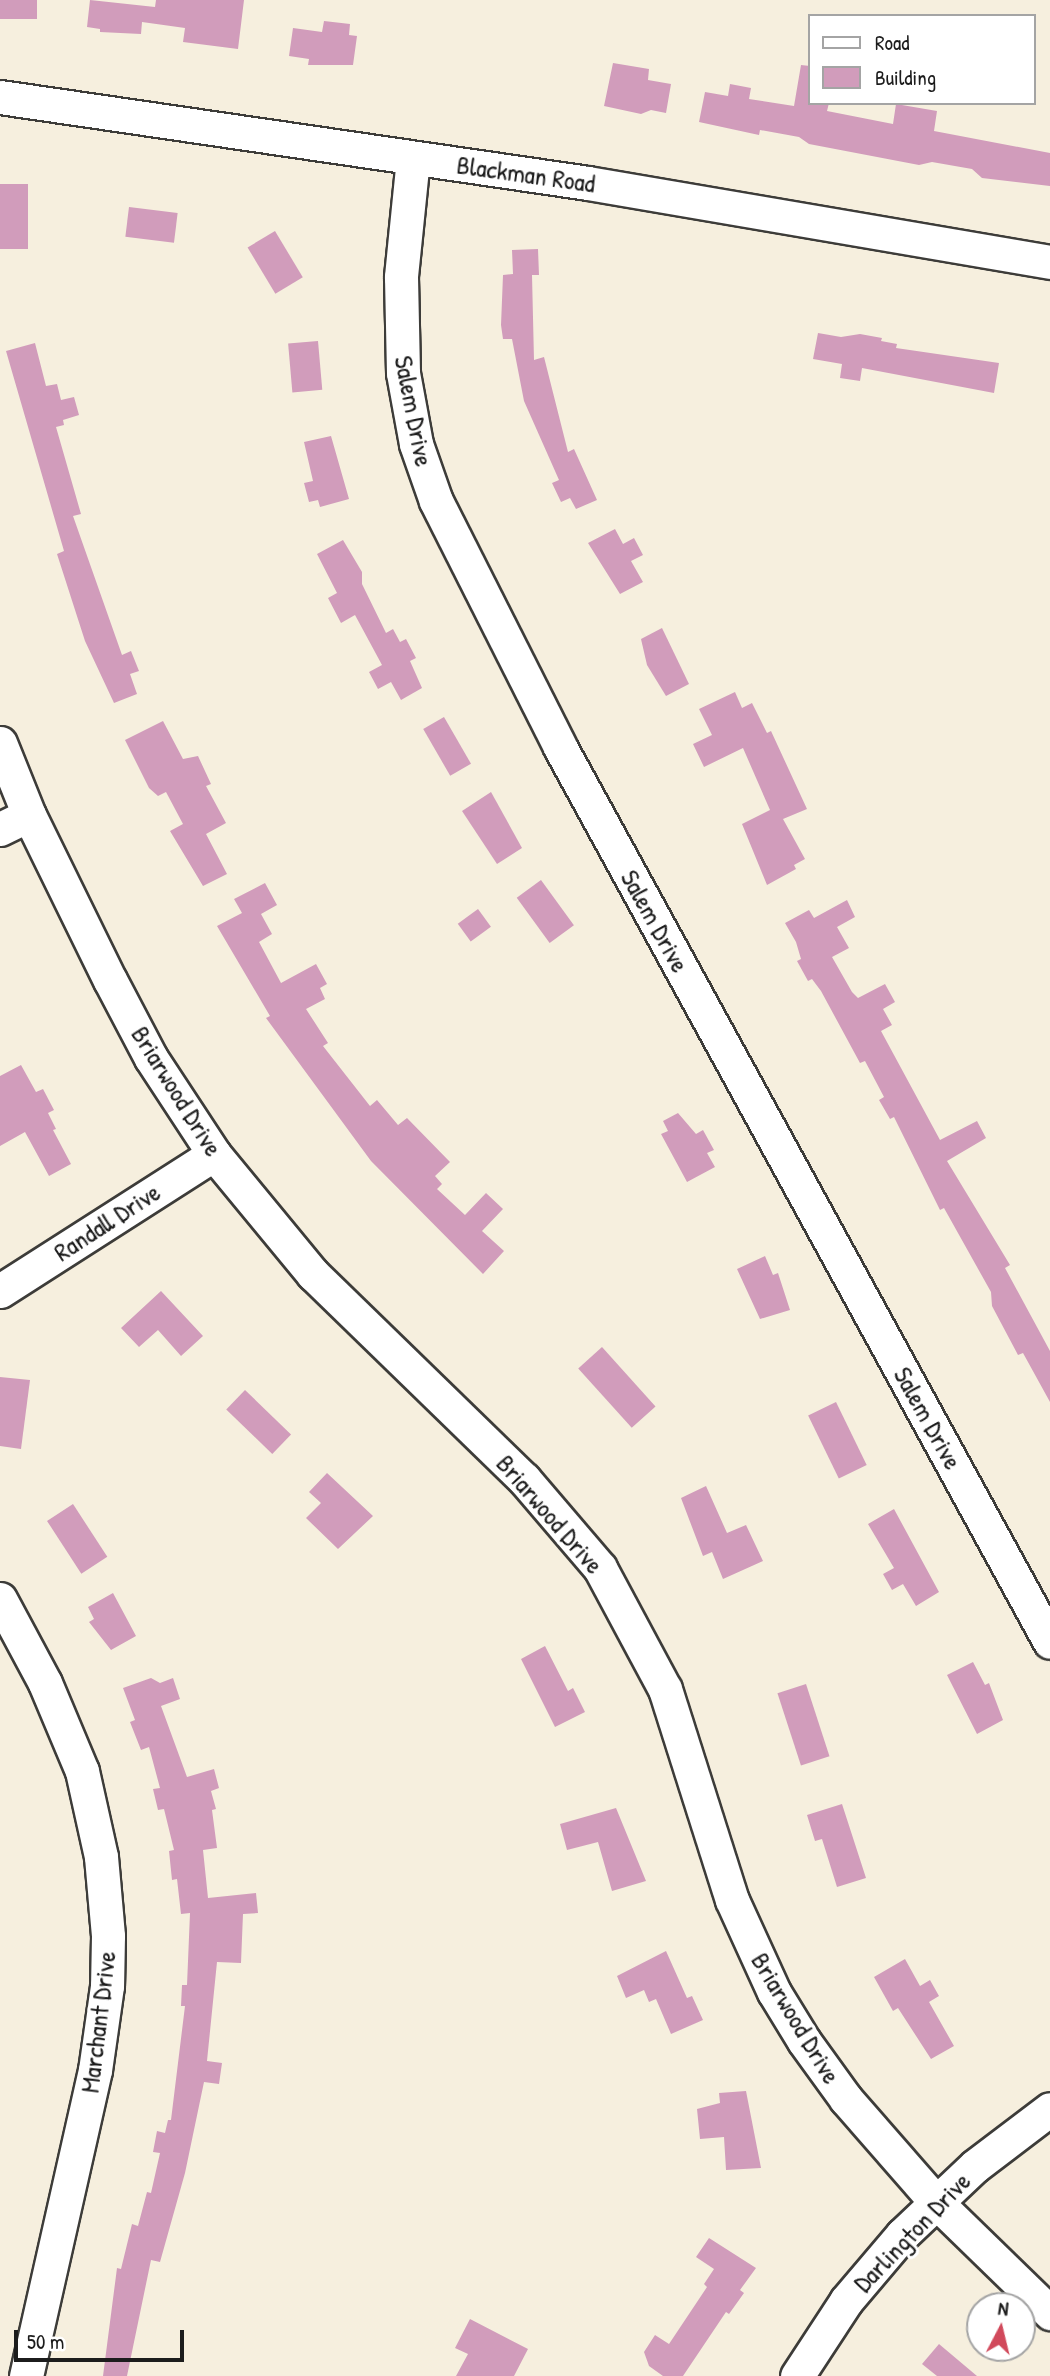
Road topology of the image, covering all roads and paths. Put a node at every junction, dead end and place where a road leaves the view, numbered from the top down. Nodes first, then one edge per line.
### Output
1 (0, 97) edge
2 (413, 158) junction
3 (1050, 262) edge
4 (0, 743) edge
5 (14, 822) edge
6 (214, 1154) junction
7 (0, 1291) edge
8 (0, 1599) edge
9 (1050, 1642) edge
10 (1050, 2109) edge
11 (935, 2202) junction
12 (1050, 2313) edge
13 (26, 2376) edge
14 (797, 2376) edge

1 - 2 street, Blackman Road
2 - 3 street, Blackman Road
2 - 9 street, Salem Drive
4 - 5 street, Briarwood Drive
5 - 6 street, Briarwood Drive
6 - 7 street, Randall Drive
6 - 11 street, Briarwood Drive
8 - 13 street, Marchant Drive
10 - 11 street, Darlington Drive
11 - 12 street, Briarwood Drive
11 - 14 street, Darlington Drive

